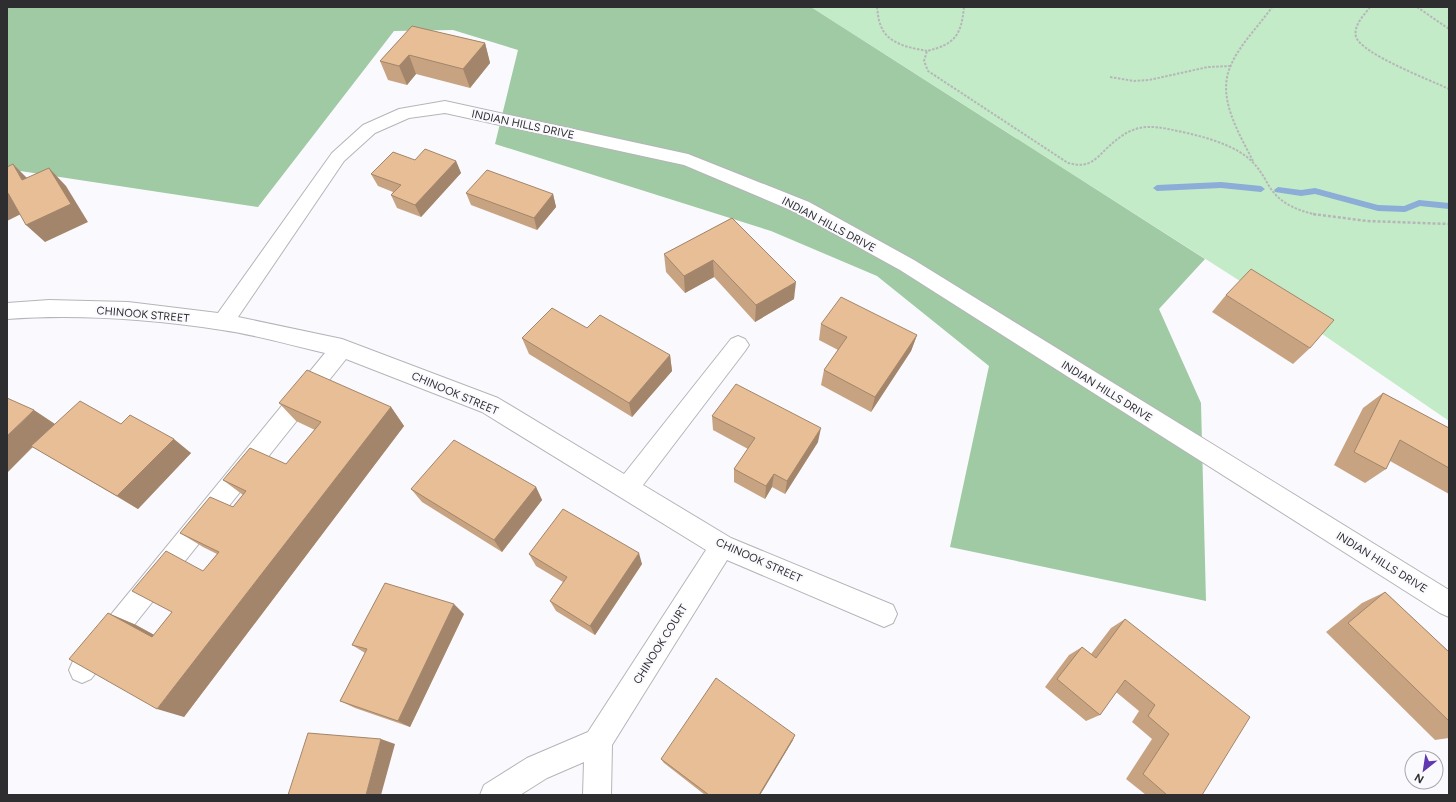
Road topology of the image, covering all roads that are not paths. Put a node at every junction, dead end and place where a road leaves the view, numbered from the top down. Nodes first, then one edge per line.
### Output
1 (7, 311) edge
2 (223, 322) junction
3 (738, 345) dead end
4 (342, 348) junction
5 (627, 488) junction
6 (722, 546) junction
7 (1449, 604) edge
8 (884, 614) dead end
9 (82, 670) edge
10 (598, 742) junction
11 (494, 795) edge
12 (597, 795) edge

1 - 2 street, CHINOOK STREET
2 - 4 street, CHINOOK STREET
2 - 7 street, INDIAN HILLS DRIVE
3 - 5 street
4 - 5 street, CHINOOK STREET
4 - 9 street
5 - 6 street, CHINOOK STREET
6 - 8 street, CHINOOK STREET
6 - 10 street, CHINOOK COURT
10 - 11 street
10 - 12 street

